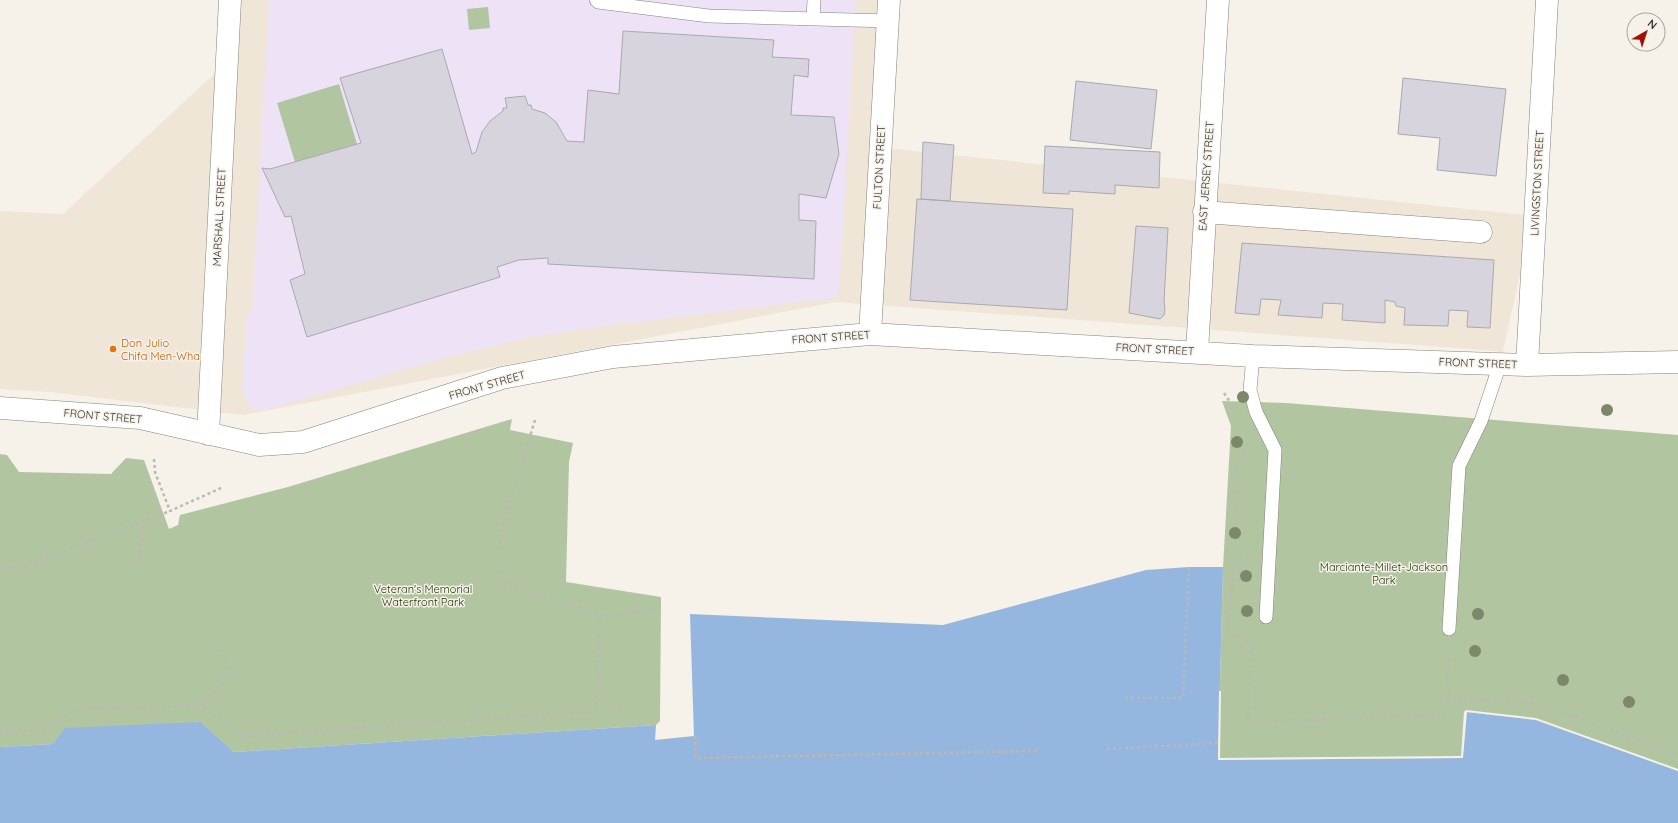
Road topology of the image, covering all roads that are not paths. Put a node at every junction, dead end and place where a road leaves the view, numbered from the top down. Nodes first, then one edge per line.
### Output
1 (230, 0) edge
2 (596, 0) edge
3 (814, 0) edge
4 (1218, 0) edge
5 (1547, 0) edge
6 (888, 10) edge
7 (813, 19) junction
8 (1204, 212) junction
9 (1481, 232) dead end
10 (870, 334) junction
11 (1197, 351) junction
12 (1253, 356) junction
13 (1678, 362) edge
14 (1500, 364) junction
15 (1527, 365) junction
16 (0, 408) edge
17 (208, 434) junction
18 (1266, 617) dead end
19 (1449, 629) road end

1 - 17 street, MARSHALL STREET
2 - 7 lane
3 - 7 lane
4 - 8 street, EAST JERSEY STREET
5 - 15 street, LIVINGSTON STREET
6 - 7 lane
6 - 10 street, FULTON STREET
8 - 9 street
8 - 11 street, EAST JERSEY STREET
10 - 11 street, FRONT STREET
10 - 17 street, FRONT STREET
11 - 12 street, FRONT STREET
12 - 14 street, FRONT STREET
12 - 18 lane
13 - 15 street, FRONT STREET
14 - 15 street, FRONT STREET
14 - 19 lane
16 - 17 street, FRONT STREET

